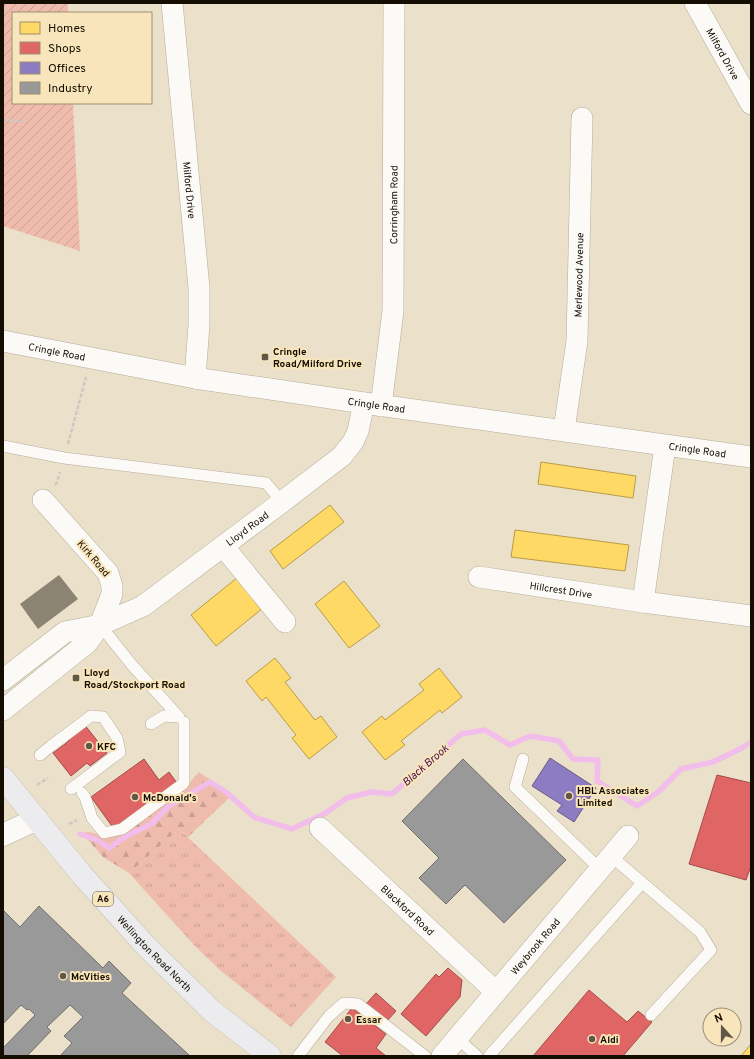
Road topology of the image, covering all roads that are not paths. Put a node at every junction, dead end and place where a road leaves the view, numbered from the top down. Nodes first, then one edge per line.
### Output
1 (172, 3) edge
2 (394, 3) edge
3 (695, 3) edge
4 (751, 104) edge
5 (582, 118) dead end
6 (3, 341) edge
7 (195, 378) junction
8 (372, 404) junction
9 (564, 430) junction
10 (3, 446) edge
11 (665, 446) junction
12 (751, 457) edge
13 (44, 500) road end
14 (282, 502) junction
15 (223, 546) junction
16 (479, 577) dead end
17 (643, 602) junction
18 (751, 616) edge
19 (285, 622) dead end
20 (100, 625) junction
21 (3, 680) edge
22 (3, 710) edge
23 (184, 722) dead end
24 (151, 724) dead end
25 (40, 756) dead end
26 (523, 759) dead end
27 (3, 778) edge
28 (71, 789) dead end
29 (82, 793) dead end
30 (37, 819) junction
31 (320, 828) dead end
32 (3, 835) edge
33 (628, 836) dead end
34 (605, 862) junction
35 (642, 883) junction
36 (496, 992) junction
37 (651, 1015) dead end
38 (457, 1038) junction
39 (270, 1056) edge
40 (298, 1056) edge
41 (425, 1056) edge
42 (442, 1056) edge
43 (477, 1056) edge
44 (489, 1056) edge

1 - 7 street, Milford Drive
2 - 8 street, Corringham Road
3 - 4 street, Milford Drive
5 - 9 street, Merlewood Avenue
6 - 7 street, Cringle Road
7 - 8 street, Cringle Road
8 - 9 street, Cringle Road
8 - 14 street, Lloyd Road
9 - 11 street, Cringle Road
10 - 14 lane
11 - 12 street, Cringle Road
11 - 17 street
13 - 20 street, Kirk Road
14 - 15 street, Lloyd Road
15 - 19 street
15 - 20 street, Lloyd Road
16 - 17 street, Hillcrest Drive
17 - 18 street, Hillcrest Drive
20 - 21 street, Lloyd Road
20 - 22 street
20 - 24 lane
23 - 29 lane
25 - 28 lane
26 - 34 lane
27 - 30 highway, A6
30 - 32 street
30 - 39 highway, Wellington Road North / A6
31 - 36 street, Blackford Road
33 - 34 street, Weybrook Road
34 - 35 lane
34 - 36 street, Weybrook Road
35 - 37 lane
35 - 44 lane
36 - 38 street, Weybrook Road
38 - 42 street, Weybrook Road
38 - 43 lane
40 - 41 lane

